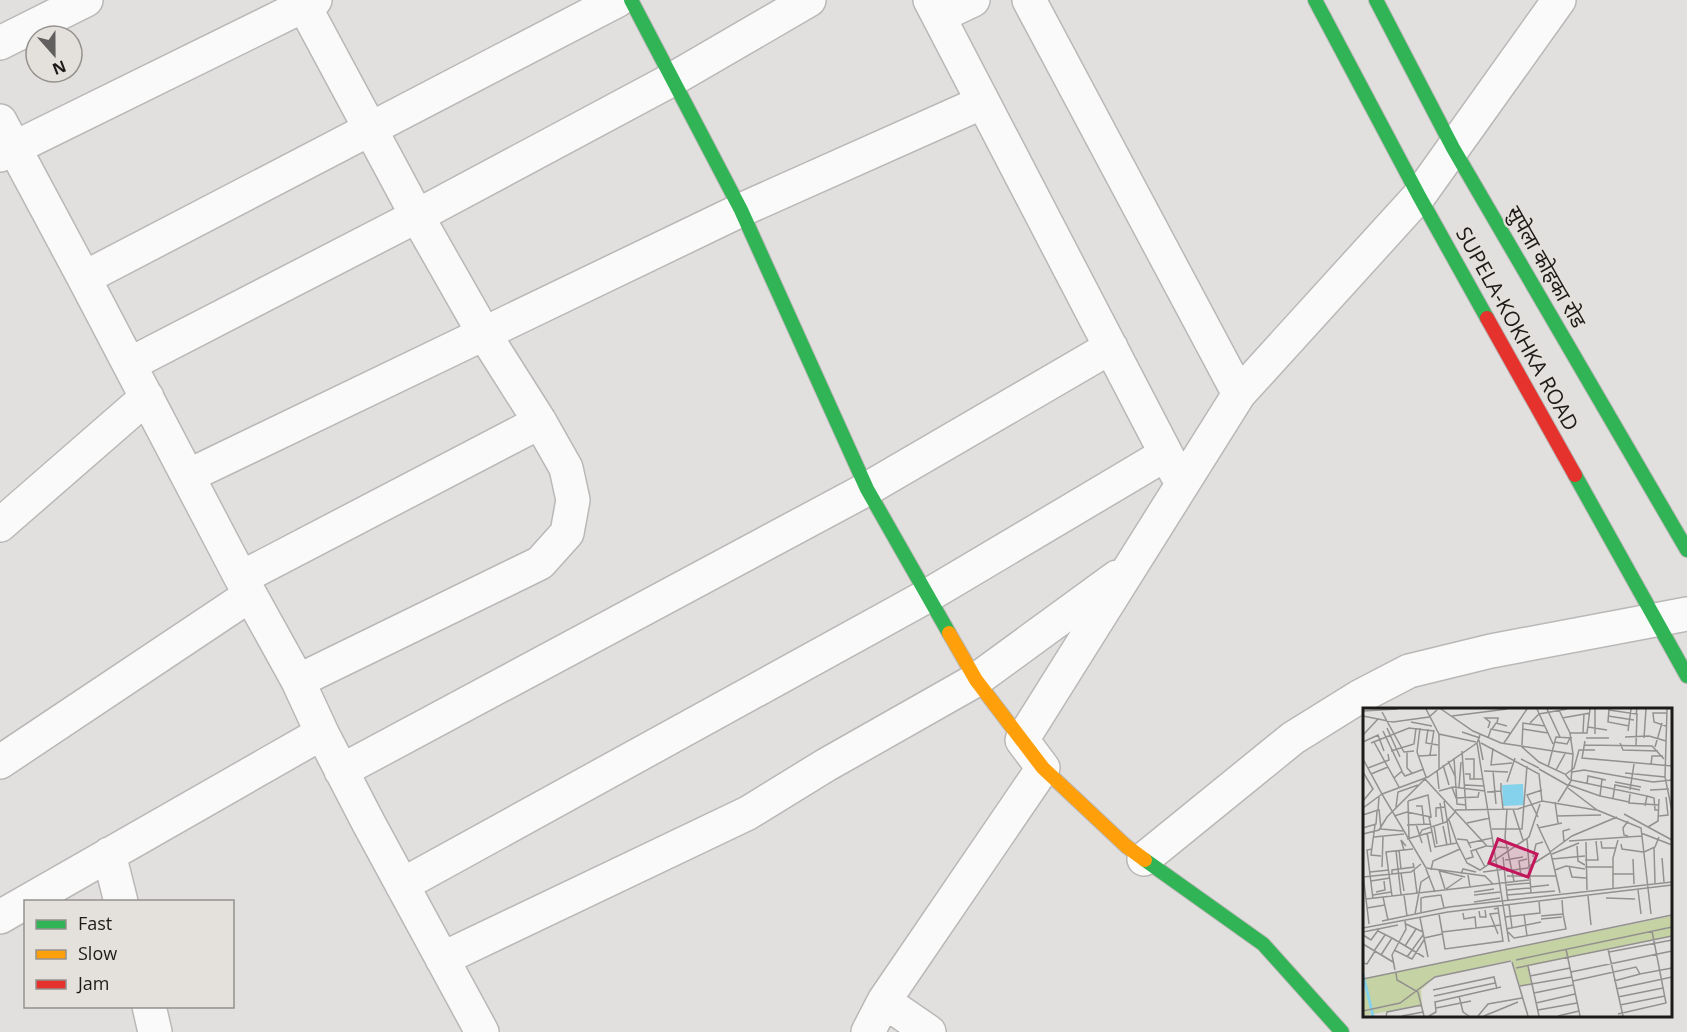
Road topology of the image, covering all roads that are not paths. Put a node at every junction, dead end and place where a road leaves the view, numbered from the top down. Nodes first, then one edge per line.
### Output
1 (86, 0) edge
2 (618, 0) edge
3 (631, 0) edge
4 (809, 0) edge
5 (973, 0) edge
6 (1029, 0) edge
7 (1315, 0) edge
8 (1376, 0) edge
9 (1559, 0) edge
10 (307, 2) edge
11 (934, 8) edge
12 (0, 43) edge
13 (673, 79) junction
14 (983, 102) junction
15 (0, 121) edge
16 (371, 128) junction
17 (1453, 148) junction
18 (7, 152) edge
19 (1419, 196) junction
20 (741, 210) junction
21 (417, 216) junction
22 (84, 278) junction
23 (483, 333) junction
24 (1111, 348) junction
25 (129, 364) junction
26 (1239, 394) junction
27 (147, 397) junction
28 (540, 422) junction
29 (1166, 454) junction
30 (188, 476) junction
31 (1182, 485) junction
32 (867, 489) junction
33 (0, 525) edge
34 (1687, 550) edge
35 (1131, 567) junction
36 (245, 586) junction
37 (927, 596) junction
38 (1687, 614) edge
39 (1656, 621) junction
40 (1687, 676) edge
41 (976, 680) junction
42 (298, 681) junction
43 (322, 733) junction
44 (0, 762) edge
45 (1043, 768) junction
46 (341, 771) junction
47 (109, 854) junction
48 (1144, 859) junction
49 (402, 885) junction
50 (28, 900) edge
51 (120, 900) edge
52 (24, 902) edge
53 (0, 916) edge
54 (442, 959) junction
55 (884, 1001) junction
56 (149, 1008) edge
57 (155, 1032) edge
58 (482, 1032) edge
59 (868, 1032) edge
60 (929, 1032) edge
61 (1342, 1032) edge

1 - 12 street
2 - 16 street
3 - 13 street
4 - 13 street
5 - 11 street
6 - 26 street
7 - 19 street, SUPELA-KOKHKA ROAD
8 - 17 street, सुपेला कोहका रोड
9 - 17 street
10 - 16 street
10 - 18 street
11 - 14 street
13 - 20 street
13 - 21 street
14 - 20 street
14 - 24 street
15 - 18 street
16 - 21 street
16 - 22 street
17 - 19 street
17 - 34 street, सुपेला कोहका रोड
18 - 22 street
19 - 26 street
19 - 39 street, SUPELA-KOKHKA ROAD
20 - 23 street
20 - 32 street
21 - 23 street
21 - 25 street
22 - 25 street
23 - 28 street
23 - 30 street
24 - 29 street
24 - 32 street
25 - 27 street
26 - 31 street
27 - 30 street
27 - 33 street
28 - 36 street
28 - 42 street
29 - 31 street
29 - 37 street
30 - 36 street
31 - 35 street
32 - 37 street
32 - 46 street
35 - 41 street
35 - 45 street
36 - 42 street
36 - 44 street
37 - 41 street
37 - 49 street
38 - 39 street
39 - 40 street, SUPELA-KOKHKA ROAD
39 - 48 street
41 - 45 street
41 - 54 street
42 - 43 street
43 - 46 street
43 - 47 street
45 - 48 street
45 - 55 street
46 - 49 street
47 - 50 street
47 - 51 street
48 - 61 street
49 - 54 street
52 - 53 street
54 - 58 street
55 - 59 street
55 - 60 street
56 - 57 street

